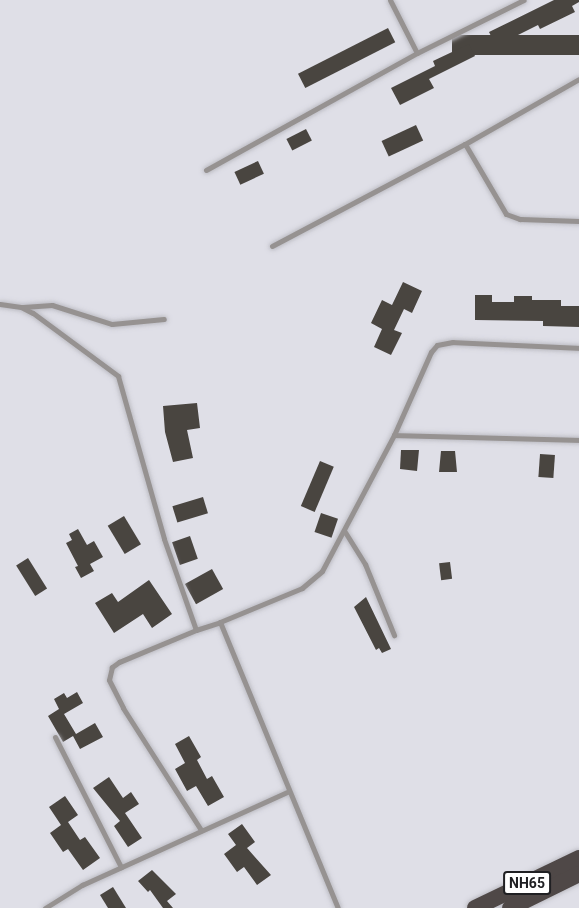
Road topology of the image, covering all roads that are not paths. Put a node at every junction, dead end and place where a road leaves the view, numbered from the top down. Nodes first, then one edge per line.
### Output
1 (390, 0) edge
2 (524, 0) edge
3 (417, 53) junction
4 (579, 79) edge
5 (465, 144) junction
6 (206, 170) dead end
7 (579, 221) edge
8 (272, 246) dead end
9 (0, 304) edge
10 (21, 307) junction
11 (164, 319) dead end
12 (579, 348) edge
13 (394, 435) junction
14 (579, 440) edge
15 (345, 532) junction
16 (220, 622) junction
17 (196, 630) junction
18 (394, 635) dead end
19 (55, 737) dead end
20 (289, 791) junction
21 (201, 830) junction
22 (579, 858) edge
23 (121, 867) junction
24 (579, 874) edge
25 (45, 908) edge
26 (338, 908) edge
27 (475, 908) edge
28 (510, 908) edge

1 - 3 lane
2 - 3 lane
3 - 6 lane
4 - 5 lane
5 - 7 lane
5 - 8 lane
9 - 10 lane
10 - 11 lane
10 - 17 lane
12 - 13 lane
13 - 14 lane
13 - 15 lane
15 - 16 lane
15 - 18 lane
16 - 17 lane
16 - 20 lane
17 - 21 lane
19 - 23 lane
20 - 21 lane
20 - 26 lane
21 - 23 lane
22 - 27 highway, NH65
23 - 25 lane
24 - 28 highway, NH65

